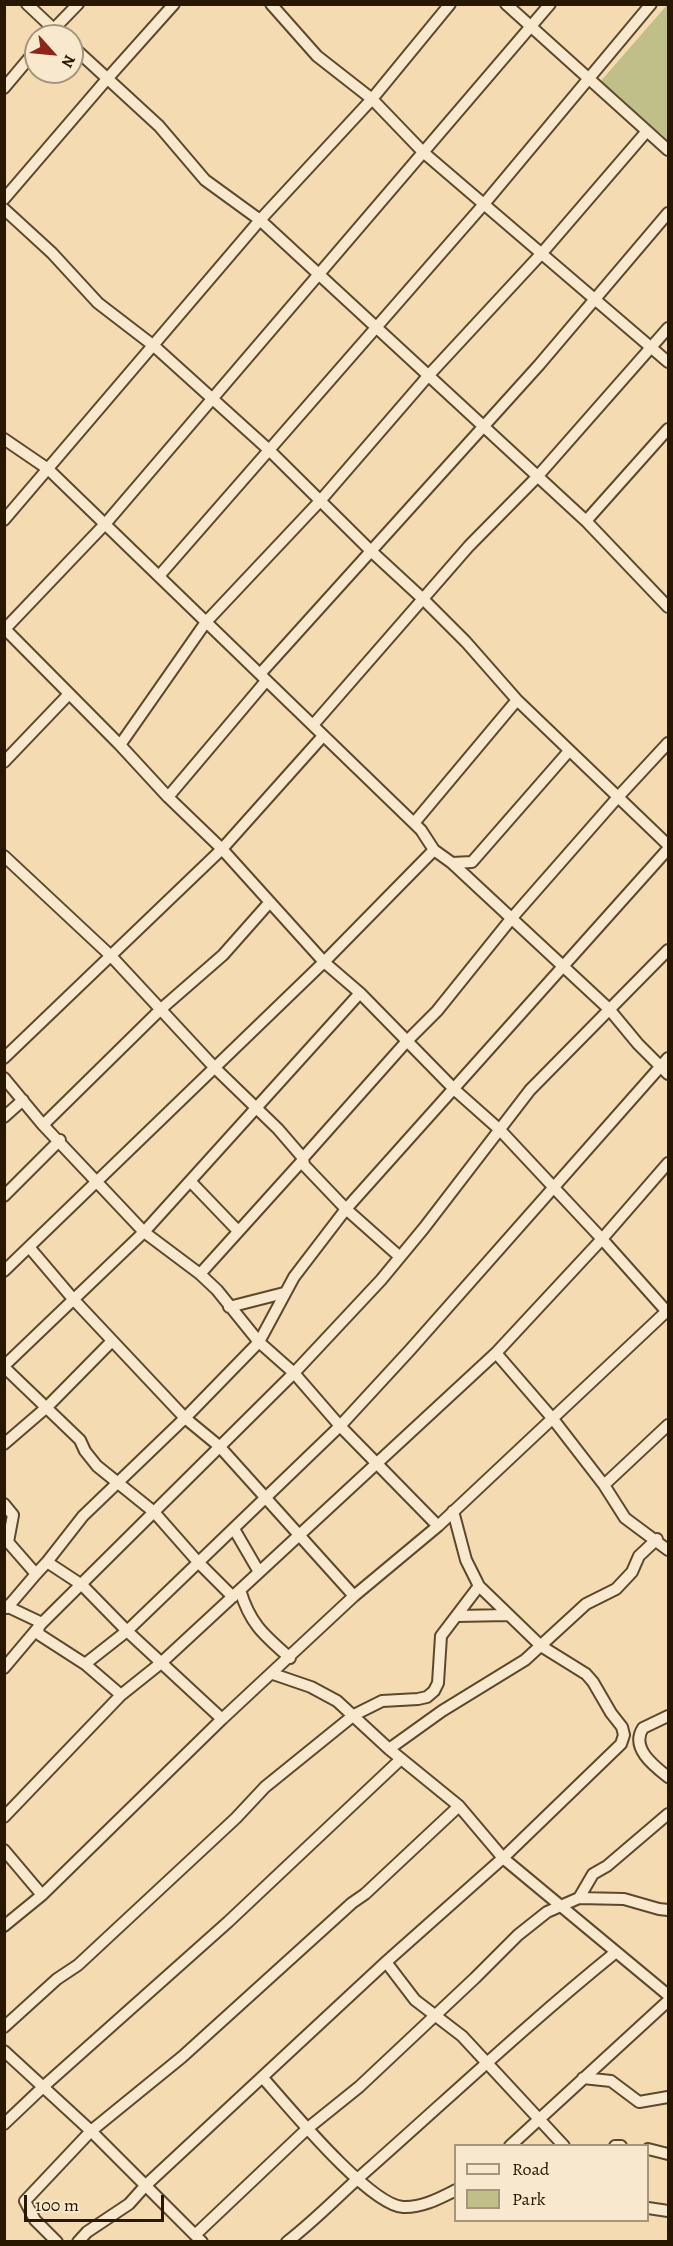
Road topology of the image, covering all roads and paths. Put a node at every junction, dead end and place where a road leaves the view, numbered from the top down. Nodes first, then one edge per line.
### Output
1 (27, 4) edge
2 (78, 4) edge
3 (174, 4) edge
4 (271, 4) edge
5 (450, 4) edge
6 (506, 4) edge
7 (550, 4) edge
8 (651, 4) edge
9 (45, 24) edge
10 (62, 24) edge
11 (531, 26) junction
12 (84, 57) edge
13 (24, 64) edge
14 (107, 79) junction
15 (588, 79) junction
16 (4, 88) edge
17 (372, 99) junction
18 (646, 131) junction
19 (669, 150) edge
20 (423, 152) junction
21 (4, 200) edge
22 (484, 204) junction
23 (4, 209) edge
24 (669, 213) edge
25 (260, 220) junction
26 (542, 253) junction
27 (318, 274) junction
28 (596, 300) junction
29 (375, 327) junction
30 (669, 328) edge
31 (154, 346) junction
32 (652, 347) junction
33 (669, 362) edge
34 (428, 376) junction
35 (212, 398) junction
36 (483, 426) junction
37 (669, 429) edge
38 (4, 439) edge
39 (268, 449) junction
40 (48, 469) junction
41 (537, 477) junction
42 (320, 501) junction
43 (4, 520) edge
44 (585, 521) junction
45 (106, 523) junction
46 (371, 551) junction
47 (159, 576) junction
48 (423, 599) junction
49 (669, 607) edge
50 (206, 622) junction
51 (5, 630) edge
52 (263, 678) junction
53 (69, 694) junction
54 (517, 700) junction
55 (313, 725) junction
56 (323, 736) junction
57 (669, 743) edge
58 (120, 745) junction
59 (569, 751) junction
60 (4, 762) edge
61 (168, 797) junction
62 (618, 797) junction
63 (414, 823) junction
64 (669, 847) edge
65 (222, 849) junction
66 (15, 850) dead end
67 (434, 850) junction
68 (5, 858) edge
69 (452, 863) junction
70 (269, 903) junction
71 (512, 919) junction
72 (669, 950) edge
73 (111, 956) junction
74 (324, 962) junction
75 (564, 967) junction
76 (360, 993) junction
77 (161, 1009) junction
78 (609, 1010) junction
79 (407, 1041) junction
80 (4, 1058) edge
81 (666, 1066) edge
82 (215, 1068) junction
83 (4, 1078) edge
84 (455, 1090) junction
85 (23, 1100) junction
86 (256, 1106) junction
87 (4, 1117) edge
88 (43, 1125) junction
89 (500, 1130) junction
90 (60, 1140) junction
91 (303, 1160) junction
92 (669, 1163) edge
93 (190, 1181) junction
94 (96, 1182) junction
95 (552, 1187) junction
96 (4, 1196) edge
97 (346, 1209) junction
98 (238, 1231) junction
99 (144, 1232) junction
100 (602, 1239) junction
101 (29, 1247) junction
102 (400, 1257) junction
103 (4, 1271) edge
104 (200, 1274) junction
105 (284, 1293) junction
106 (74, 1300) junction
107 (229, 1307) junction
108 (668, 1312) edge
109 (112, 1341) junction
110 (259, 1342) junction
111 (496, 1353) junction
112 (4, 1367) edge
113 (294, 1373) junction
114 (47, 1407) junction
115 (185, 1418) junction
116 (553, 1419) junction
117 (669, 1425) edge
118 (340, 1426) junction
119 (4, 1444) edge
120 (219, 1446) junction
121 (377, 1464) junction
122 (117, 1483) junction
123 (604, 1485) junction
124 (264, 1499) junction
125 (4, 1504) edge
126 (453, 1511) junction
127 (154, 1512) junction
128 (438, 1526) junction
129 (234, 1528) junction
130 (299, 1535) junction
131 (657, 1539) junction
132 (669, 1550) edge
133 (47, 1562) junction
134 (198, 1562) junction
135 (259, 1572) junction
136 (36, 1574) junction
137 (82, 1585) junction
138 (479, 1586) junction
139 (236, 1594) junction
140 (354, 1596) junction
141 (6, 1607) edge
142 (508, 1615) junction
143 (457, 1616) junction
144 (42, 1623) junction
145 (127, 1632) junction
146 (541, 1646) junction
147 (290, 1658) junction
148 (84, 1664) junction
149 (162, 1664) junction
150 (4, 1668) edge
151 (273, 1674) junction
152 (121, 1695) junction
153 (354, 1715) junction
154 (669, 1716) edge
155 (222, 1719) junction
156 (622, 1727) junction
157 (639, 1740) junction
158 (389, 1749) junction
159 (613, 1753) junction
160 (401, 1759) junction
161 (669, 1777) edge
162 (459, 1806) junction
163 (669, 1814) edge
164 (4, 1816) edge
165 (4, 1850) edge
166 (503, 1858) junction
167 (42, 1895) junction
168 (579, 1898) junction
169 (562, 1906) junction
170 (669, 1910) edge
171 (4, 1926) edge
172 (616, 1952) junction
173 (386, 1962) junction
174 (669, 1995) edge
175 (669, 2001) edge
176 (435, 2016) junction
177 (4, 2027) edge
178 (4, 2051) edge
179 (487, 2062) junction
180 (263, 2078) junction
181 (584, 2078) junction
182 (44, 2086) junction
183 (669, 2097) edge
184 (538, 2119) junction
185 (4, 2124) edge
186 (309, 2128) junction
187 (91, 2131) junction
188 (511, 2144) edge
189 (563, 2144) edge
190 (649, 2149) edge
191 (669, 2154) edge
192 (357, 2179) junction
193 (146, 2185) junction
194 (454, 2191) edge
195 (649, 2208) edge
196 (669, 2211) edge
197 (198, 2238) edge
198 (57, 2241) edge
199 (78, 2241) edge
200 (287, 2241) edge

1 - 9 street
2 - 10 street
3 - 14 street
4 - 17 street
5 - 17 street
6 - 11 street
7 - 11 street
8 - 15 street
11 - 15 street
11 - 20 street
12 - 14 street
13 - 16 street
14 - 21 street
14 - 25 street
15 - 18 street
15 - 22 street
17 - 20 street
17 - 25 street
18 - 19 street
18 - 26 street
20 - 22 street
20 - 27 street
22 - 26 street
22 - 29 street
23 - 31 street
24 - 28 street
25 - 27 street
25 - 31 street
26 - 28 street
26 - 34 street
27 - 29 street
27 - 35 street
28 - 32 street
28 - 36 street
29 - 34 street
29 - 39 street
30 - 32 street
31 - 35 street
31 - 40 street
32 - 33 street
32 - 41 street
34 - 36 street
34 - 42 street
35 - 39 street
35 - 45 street
36 - 41 street
36 - 46 street
37 - 44 street
38 - 40 street
39 - 42 street
39 - 47 street
40 - 43 street
40 - 45 street
41 - 44 street
41 - 48 street
42 - 46 street
42 - 50 street
44 - 49 street
45 - 47 street
45 - 51 street
46 - 48 street
46 - 52 street
47 - 50 street
48 - 54 street
48 - 55 street
50 - 52 street
50 - 58 street
51 - 53 street
52 - 55 street
52 - 61 street
53 - 58 street
53 - 60 street
54 - 59 street
54 - 63 street
55 - 56 street
56 - 63 street
56 - 65 street
57 - 62 street
58 - 61 street
59 - 62 street
59 - 69 street
61 - 65 street
62 - 64 street
62 - 71 street
63 - 67 street
64 - 75 street
65 - 70 street
65 - 73 street
66 - 68 street
67 - 69 street
67 - 74 street
68 - 73 street
69 - 71 street
70 - 74 street
70 - 77 street
71 - 75 street
71 - 79 street
72 - 78 street
73 - 77 street
73 - 80 street
74 - 76 street
74 - 82 street
75 - 78 street
75 - 84 street
76 - 79 street
76 - 86 street
77 - 82 street
77 - 88 street
78 - 81 street
78 - 89 street
79 - 84 street
79 - 91 street
81 - 95 street
82 - 86 street
82 - 94 street
83 - 85 street
84 - 89 street
84 - 97 street
85 - 87 street
85 - 88 street
86 - 91 street
86 - 93 street
88 - 90 street
89 - 95 street
89 - 102 street
90 - 94 street
90 - 96 street
91 - 97 street
91 - 98 street
92 - 100 street
93 - 98 street
93 - 99 street
94 - 99 street
94 - 101 street
95 - 100 street
95 - 118 street
97 - 102 street
97 - 105 street
98 - 104 street
99 - 104 street
99 - 106 street
100 - 108 street
100 - 111 street
101 - 103 street
101 - 106 street
102 - 113 street
104 - 107 street
105 - 107 street
105 - 110 street
106 - 109 street
106 - 112 street
107 - 110 street
108 - 116 street
109 - 114 street
109 - 115 street
110 - 113 street
110 - 115 street
111 - 116 street
111 - 121 street
112 - 114 street
113 - 118 street
113 - 120 street
114 - 119 street
114 - 122 street
115 - 120 street
115 - 122 street
116 - 123 street
116 - 126 street
117 - 123 street
118 - 121 street
118 - 124 street
120 - 124 street
120 - 127 street
121 - 128 street
121 - 130 street
122 - 127 street
122 - 133 street
123 - 131 street
124 - 129 street
124 - 130 street
125 - 136 street
126 - 128 street
126 - 138 street
127 - 134 street
127 - 137 street
128 - 140 street
129 - 134 street
129 - 135 street
130 - 135 street
130 - 140 street
131 - 132 street
131 - 146 street
133 - 136 street
133 - 137 street
134 - 139 street
134 - 145 street
135 - 139 street
136 - 141 street
137 - 144 street
137 - 145 street
138 - 142 street
138 - 143 street
139 - 147 street
139 - 149 street
140 - 147 street
141 - 144 street
142 - 143 street
142 - 146 street
143 - 153 street
144 - 148 street
144 - 150 street
145 - 148 street
145 - 149 street
146 - 156 street
146 - 158 street
147 - 151 street
148 - 152 street
149 - 152 street
149 - 155 street
151 - 153 street
151 - 155 street
152 - 164 street
153 - 158 street
153 - 177 street
154 - 157 street
155 - 167 street
156 - 157 street
156 - 159 street
157 - 159 street
157 - 161 street
158 - 160 street
159 - 166 street
160 - 162 street
160 - 182 street
162 - 166 street
162 - 187 street
163 - 168 street
165 - 167 street
166 - 169 street
166 - 173 street
167 - 171 street
168 - 169 street
168 - 170 street
169 - 172 street
169 - 176 street
172 - 174 street
172 - 179 street
173 - 176 street
173 - 180 street
175 - 181 street
176 - 179 street
176 - 186 street
178 - 182 street
179 - 184 street
179 - 192 street
180 - 186 street
180 - 193 street
181 - 183 street
181 - 184 street
182 - 185 street
182 - 187 street
184 - 188 street
184 - 189 street
186 - 192 street
186 - 197 street
187 - 193 street
187 - 198 street
190 - 191 street
192 - 194 street
192 - 200 street
193 - 197 street
193 - 199 street
195 - 196 street

